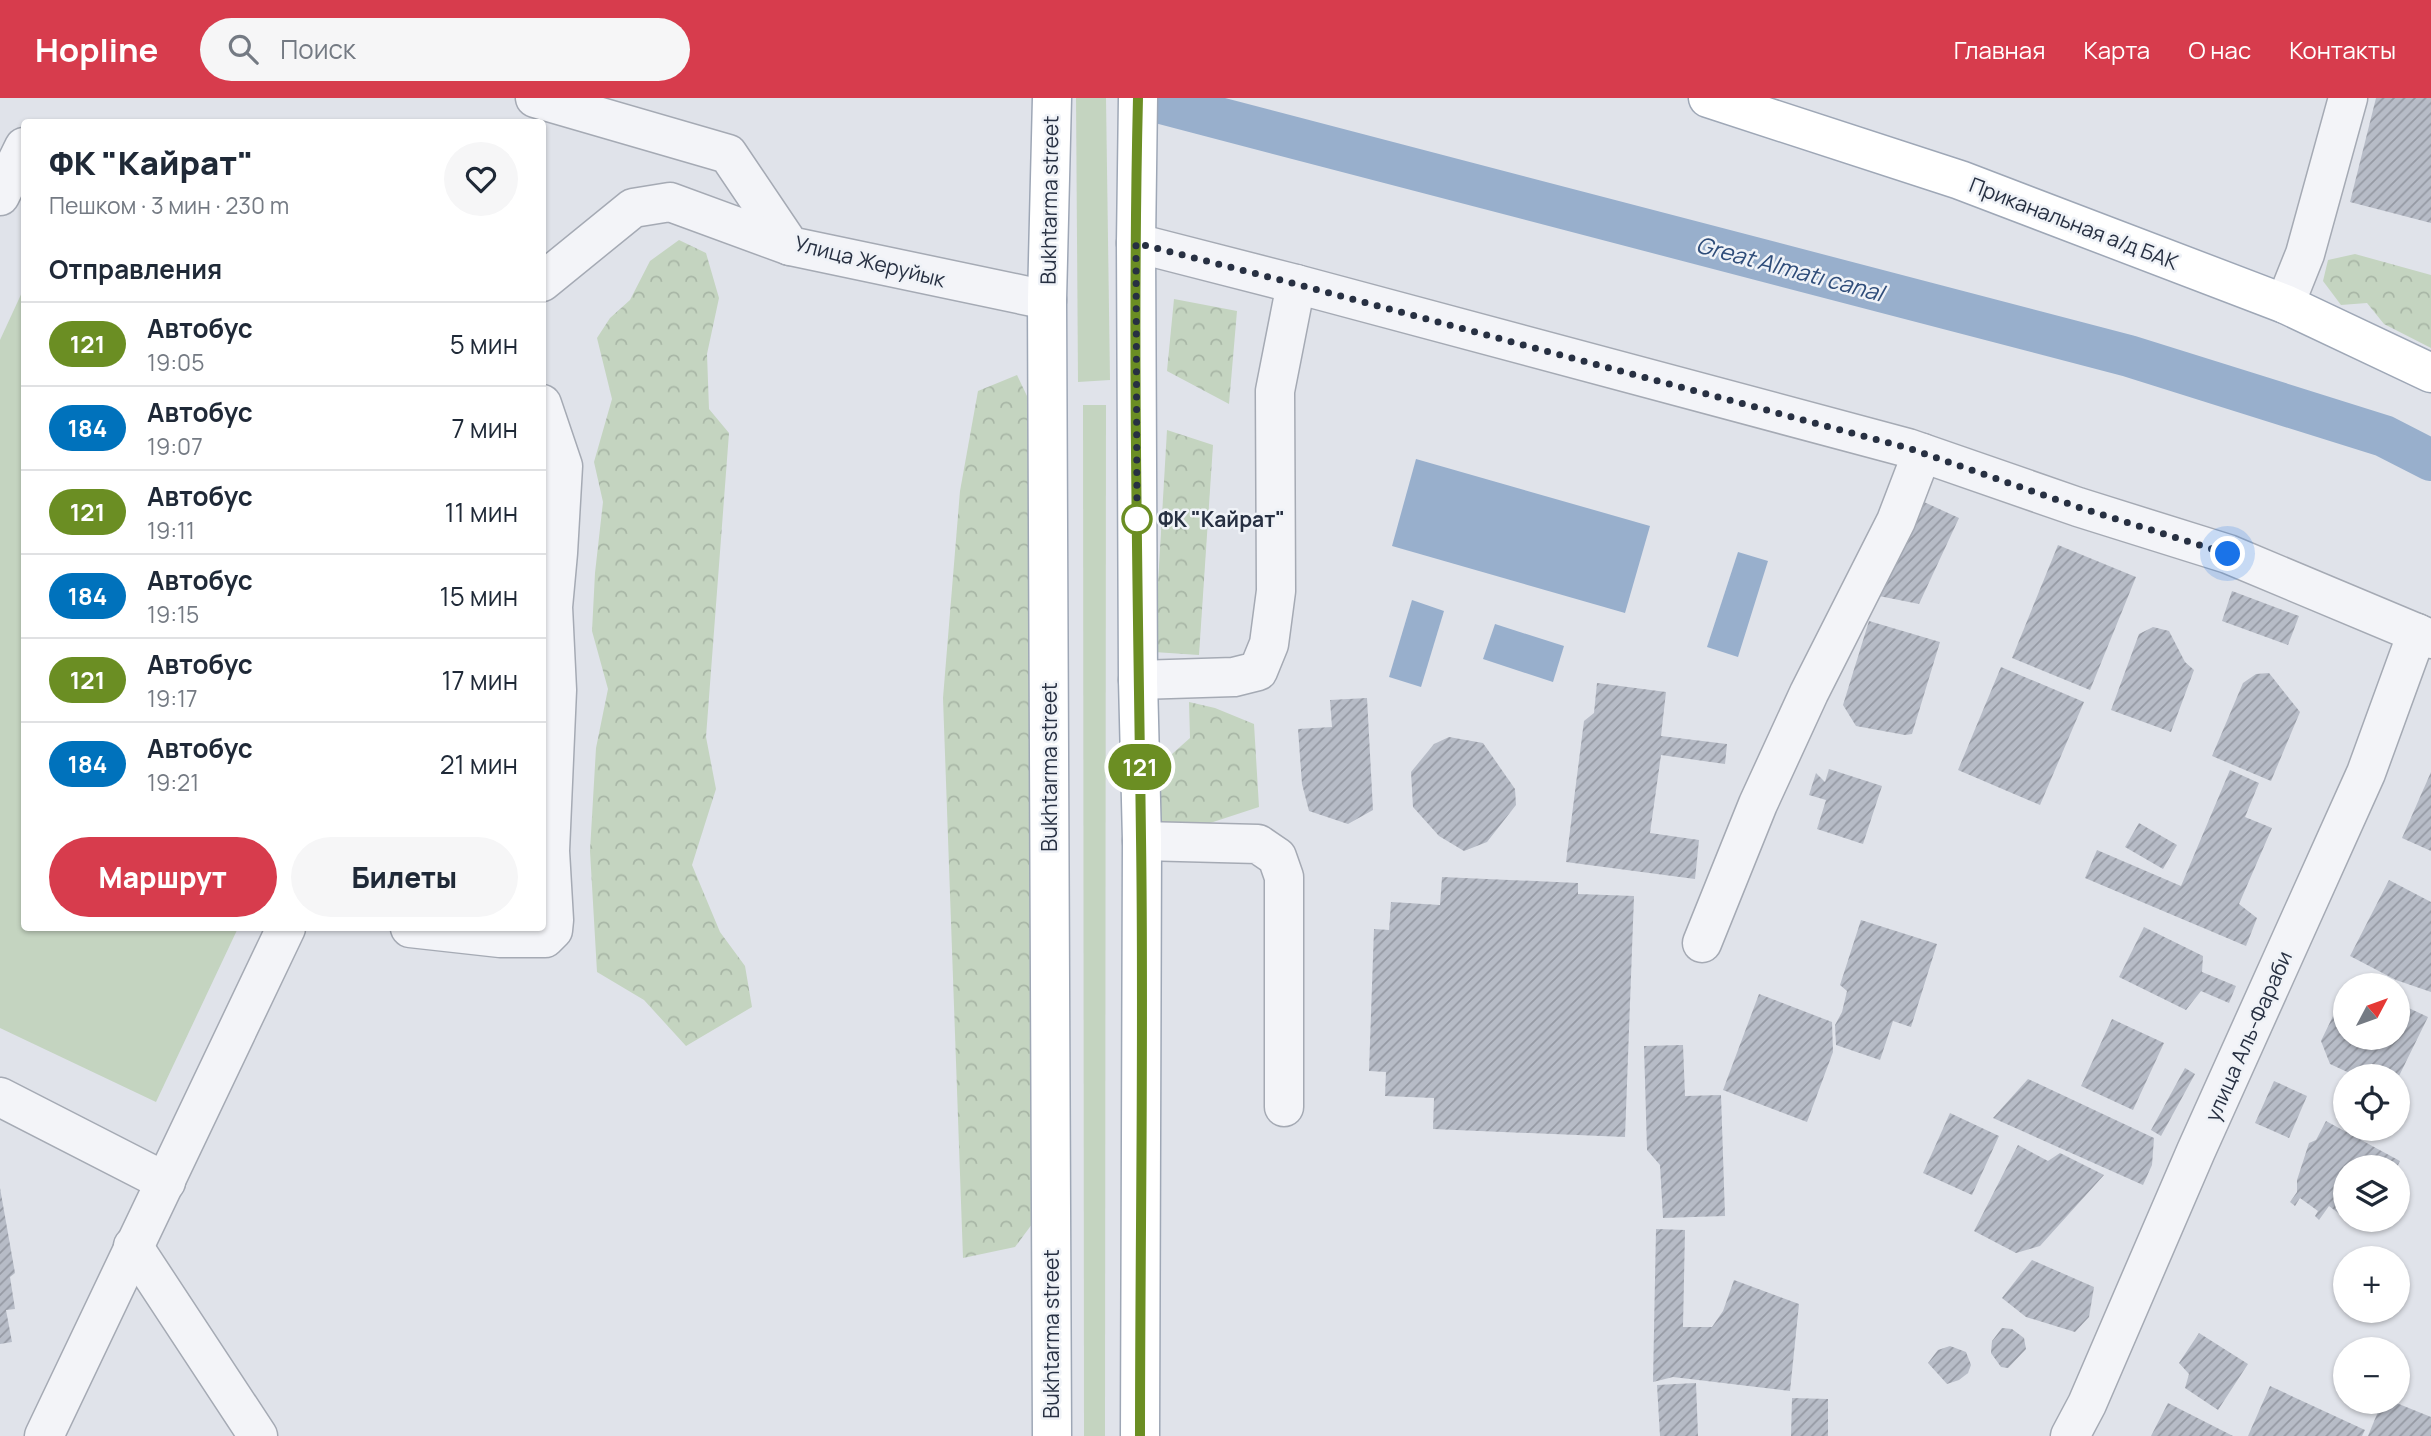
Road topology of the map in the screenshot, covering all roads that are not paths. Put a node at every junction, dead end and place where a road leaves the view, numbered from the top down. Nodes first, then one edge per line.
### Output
1 (535, 98) edge
2 (1052, 98) edge
3 (1138, 98) edge
4 (1708, 98) edge
5 (2348, 98) edge
6 (0, 136) edge
7 (21, 144) edge
8 (21, 152) edge
9 (0, 197) edge
10 (1136, 243) junction
11 (790, 246) junction
12 (546, 279) edge
13 (1296, 284) junction
14 (1047, 300) junction
15 (2285, 304) junction
16 (2431, 373) edge
17 (546, 416) edge
18 (1922, 453) junction
19 (548, 604) edge
20 (2424, 636) edge
21 (1138, 680) junction
22 (549, 722) edge
23 (1142, 841) junction
24 (546, 849) edge
25 (285, 931) edge
26 (437, 931) edge
27 (1702, 943) dead end
28 (0, 1097) edge
29 (1284, 1108) dead end
30 (166, 1182) junction
31 (133, 1246) junction
32 (44, 1436) edge
33 (258, 1436) edge
34 (1052, 1436) edge
35 (1140, 1436) edge
36 (2070, 1436) edge

1 - 11 street, Улица Жеруйык
2 - 14 main road, Bukhtarma street
3 - 10 main road
4 - 15 main road, Приканальная а/д БАК
5 - 15 street
6 - 7 street
8 - 9 street
10 - 13 street
10 - 21 main road
11 - 12 street
11 - 14 street, Улица Жеруйык
13 - 18 street
13 - 21 street
14 - 34 main road, Bukhtarma street
15 - 16 main road, Приканальная а/д БАК
17 - 19 street
18 - 20 street
18 - 27 street
19 - 22 street
20 - 36 street, улица Аль-Фараби
21 - 23 main road
22 - 24 street
23 - 29 street
23 - 35 main road
24 - 26 street
25 - 30 street
28 - 30 street
30 - 31 street
31 - 32 street
31 - 33 street

